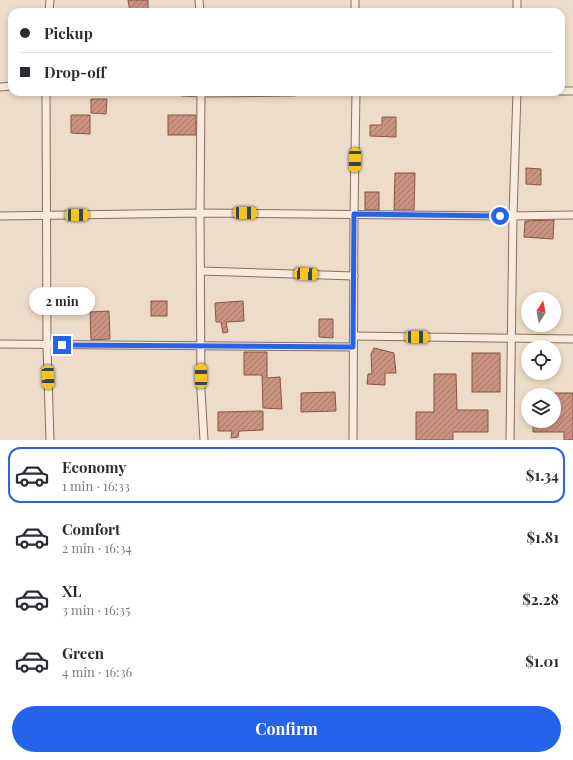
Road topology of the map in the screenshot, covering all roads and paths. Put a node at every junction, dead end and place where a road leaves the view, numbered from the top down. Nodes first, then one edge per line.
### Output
1 (46, 96) edge
2 (201, 96) edge
3 (356, 96) edge
4 (517, 96) edge
5 (200, 213) junction
6 (354, 214) junction
7 (573, 215) edge
8 (0, 216) edge
9 (46, 216) junction
10 (513, 216) junction
11 (201, 271) junction
12 (354, 276) junction
13 (354, 336) junction
14 (511, 339) junction
15 (573, 339) edge
16 (0, 344) edge
17 (47, 345) junction
18 (201, 345) junction
19 (353, 347) junction
20 (50, 440) edge
21 (204, 440) edge
22 (353, 440) edge
23 (510, 440) edge

1 - 9 street
2 - 5 street
3 - 6 street
4 - 10 street
5 - 6 street
5 - 9 street
5 - 11 street
6 - 10 street
6 - 12 street
7 - 10 street
8 - 9 street
9 - 17 street
10 - 14 street
11 - 12 street
11 - 18 street
12 - 13 street
13 - 14 street
13 - 19 street
14 - 15 street
14 - 23 street
16 - 17 street
17 - 18 street
17 - 20 street
18 - 19 street
18 - 21 street
19 - 22 street

